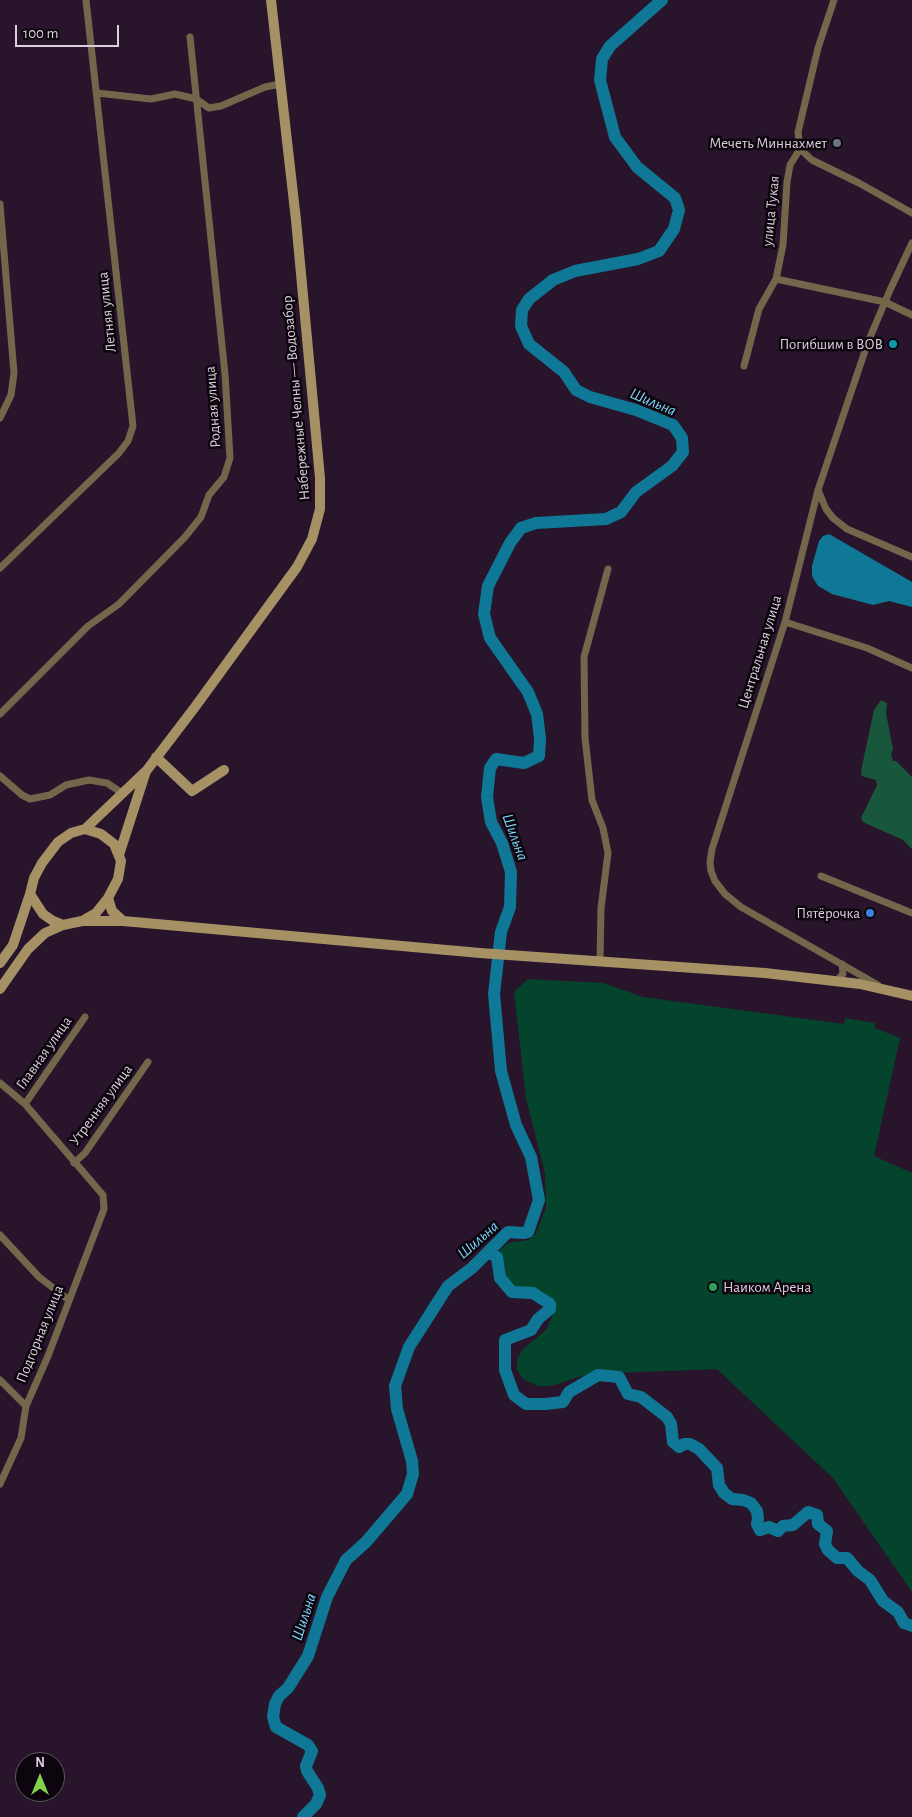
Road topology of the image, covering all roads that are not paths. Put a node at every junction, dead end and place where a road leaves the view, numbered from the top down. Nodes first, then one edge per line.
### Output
1 (86, 0) edge
2 (271, 0) edge
3 (834, 0) edge
4 (190, 37) dead end
5 (281, 84) junction
6 (97, 94) junction
7 (196, 99) junction
8 (800, 149) junction
9 (0, 204) edge
10 (912, 213) edge
11 (912, 243) edge
12 (776, 279) junction
13 (885, 302) junction
14 (912, 315) edge
15 (744, 366) dead end
16 (0, 418) edge
17 (818, 490) junction
18 (813, 506) junction
19 (826, 509) junction
20 (912, 557) edge
21 (0, 568) edge
22 (608, 569) dead end
23 (785, 622) junction
24 (912, 668) edge
25 (0, 714) edge
26 (156, 758) junction
27 (147, 770) junction
28 (224, 770) dead end
29 (0, 776) edge
30 (122, 793) junction
31 (85, 828) junction
32 (119, 855) junction
33 (821, 876) dead end
34 (30, 894) junction
35 (108, 898) junction
36 (912, 913) edge
37 (123, 920) junction
38 (82, 921) junction
39 (63, 925) junction
40 (600, 961) junction
41 (0, 963) edge
42 (842, 964) junction
43 (836, 981) junction
44 (884, 988) junction
45 (0, 989) edge
46 (912, 996) edge
47 (85, 1017) dead end
48 (148, 1062) dead end
49 (0, 1083) edge
50 (25, 1104) junction
51 (74, 1163) junction
52 (0, 1235) edge
53 (69, 1300) junction
54 (0, 1380) edge
55 (26, 1406) junction
56 (0, 1484) edge

1 - 6 street, Летняя улица
2 - 5 main road, Набережные Челны — Водозабор
3 - 8 street, улица Тукая
4 - 7 street, Родная улица
5 - 7 street
5 - 26 main road, Набережные Челны — Водозабор
6 - 7 street
6 - 21 street, Летняя улица
7 - 25 street, Родная улица
8 - 10 street
8 - 12 street, улица Тукая
9 - 16 street
11 - 13 street, Центральная улица
12 - 13 street
12 - 15 street, улица Тукая
13 - 14 street
13 - 17 street, Центральная улица
17 - 18 street, Центральная улица
17 - 19 street
18 - 19 street
18 - 23 street, Центральная улица
19 - 20 street
22 - 40 street
23 - 24 street
23 - 42 street, Центральная улица
26 - 27 main road, Набережные Челны — Водозабор
26 - 28 main road
27 - 30 main road, Набережные Челны — Водозабор
27 - 32 main road, Набережные Челны — Водозабор
29 - 30 street
30 - 31 main road, Набережные Челны — Водозабор
31 - 32 main road
31 - 34 main road, Набережные Челны — Водозабор
32 - 35 main road, Набережные Челны — Водозабор
33 - 36 street
34 - 39 main road
34 - 41 main road, Набережные Челны — Водозабор
35 - 37 main road
35 - 38 main road, Набережные Челны — Водозабор
37 - 38 main road
37 - 40 main road
38 - 39 main road, Набережные Челны — Водозабор
39 - 45 main road, Набережные Челны — Водозабор
40 - 43 main road
42 - 43 street
42 - 44 street, Центральная улица
43 - 44 main road
44 - 46 main road
47 - 50 street, Главная улица
48 - 51 street, Утренняя улица
49 - 50 street
50 - 51 street
51 - 53 street, Подгорная улица
52 - 53 street
53 - 55 street, Подгорная улица
54 - 55 street
55 - 56 street, Подгорная улица

